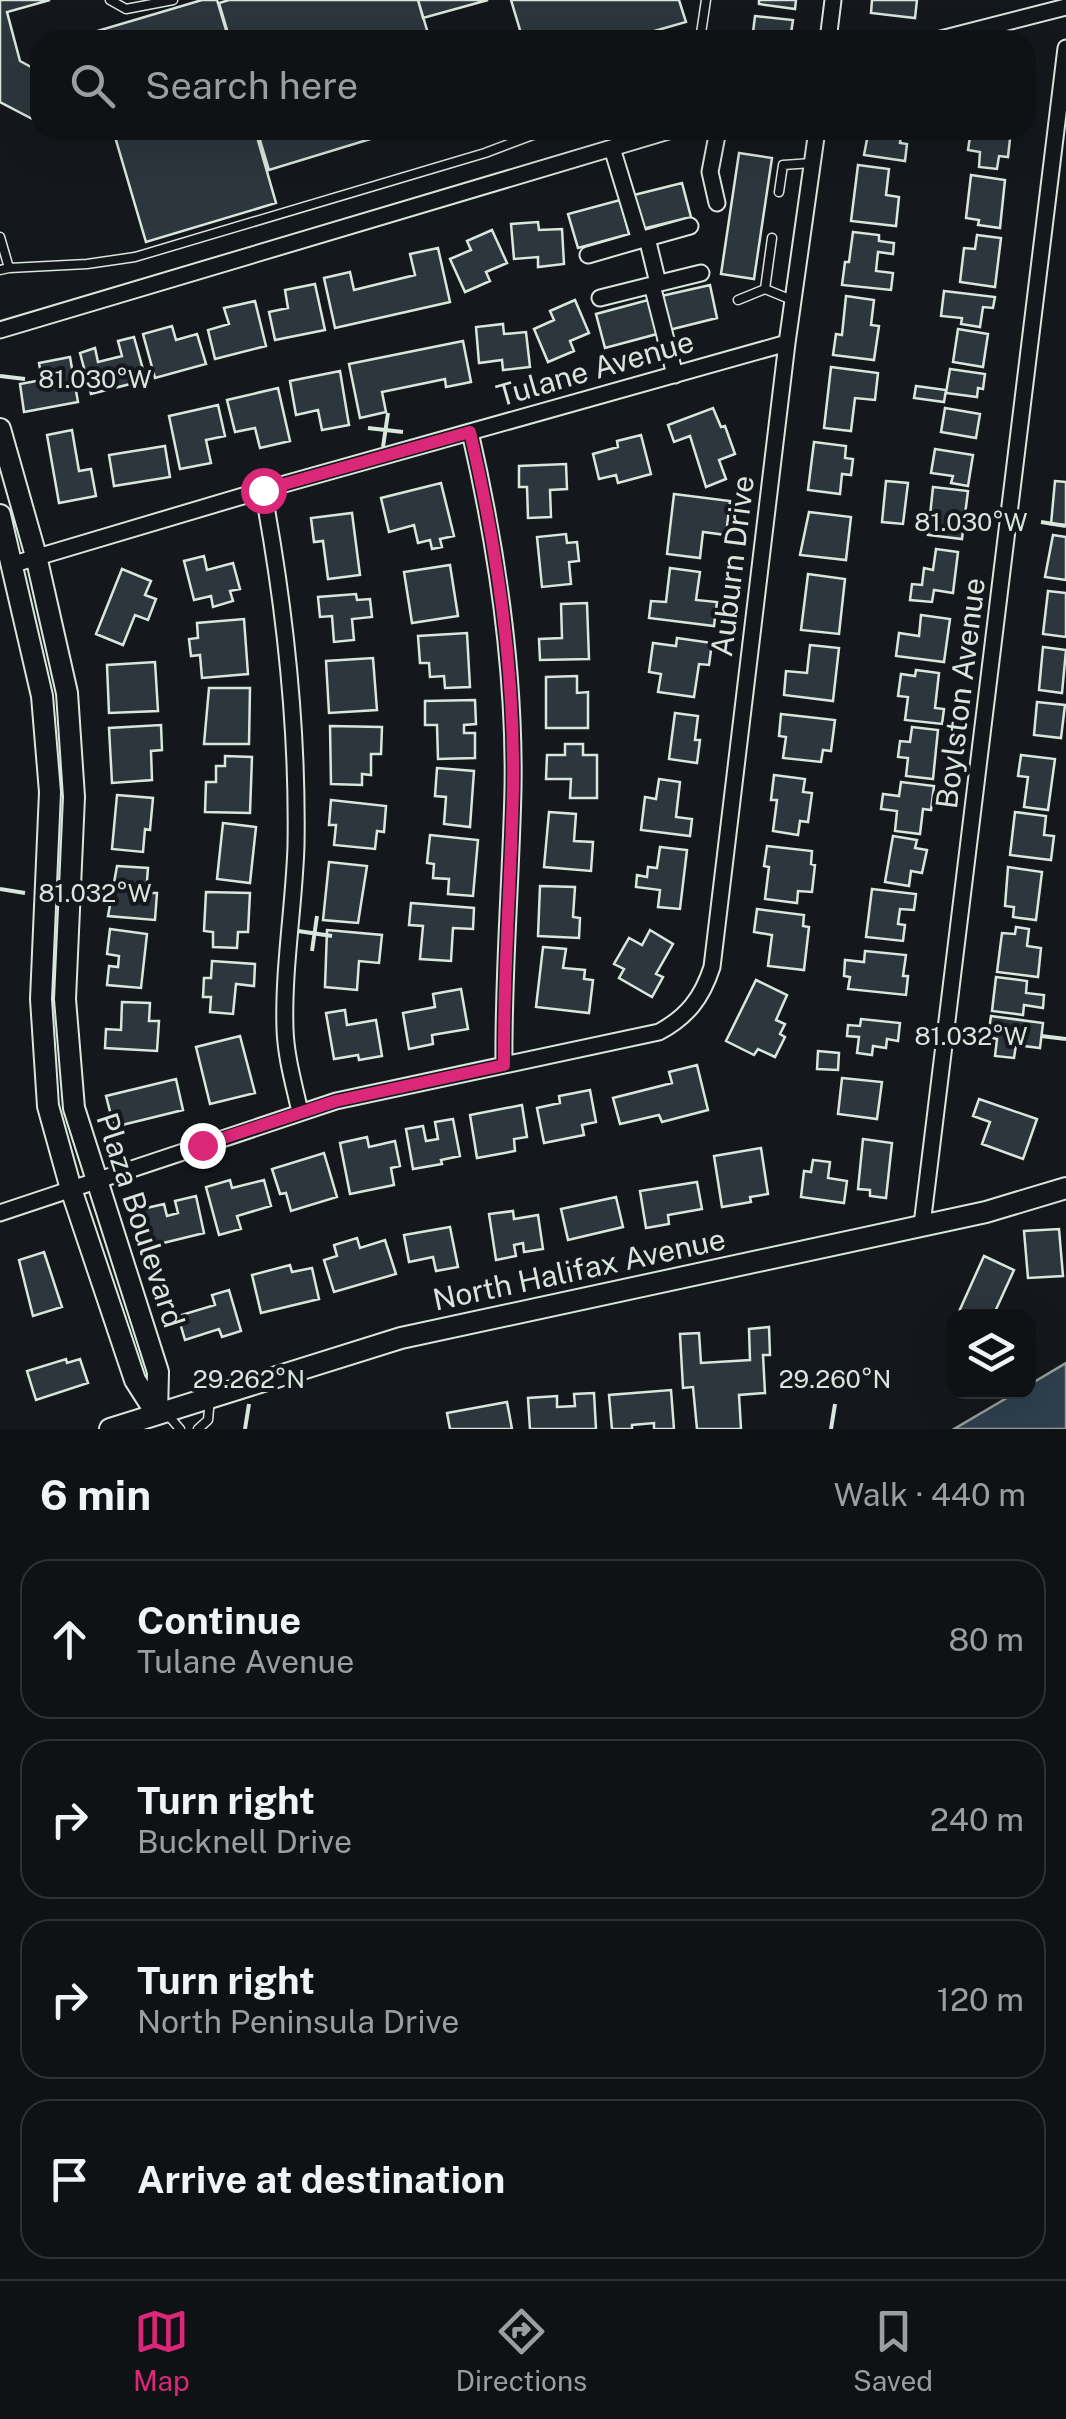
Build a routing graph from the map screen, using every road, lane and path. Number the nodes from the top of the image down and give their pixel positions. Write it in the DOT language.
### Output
graph roads {
  1 [pos="110,0"];
  2 [pos="173,0"];
  3 [pos="706,0"];
  4 [pos="833,0"];
  5 [pos="1066,7"];
  6 [pos="702,30"];
  7 [pos="829,30"];
  8 [pos="975,30"];
  9 [pos="1066,48"];
  10 [pos="519,140"];
  11 [pos="639,140"];
  12 [pos="716,140"];
  13 [pos="815,140"];
  14 [pos="612,148"];
  15 [pos="812,163"];
  16 [pos="779,192"];
  17 [pos="717,203"];
  18 [pos="690,226"];
  19 [pos="0,237"];
  20 [pos="772,238"];
  21 [pos="643,239"];
  22 [pos="588,256"];
  23 [pos="4,269"];
  24 [pos="701,273"];
  25 [pos="655,284"];
  26 [pos="765,289"];
  27 [pos="600,298"];
  28 [pos="738,300"];
  29 [pos="793,300"];
  30 [pos="0,330"];
  31 [pos="787,343"];
  32 [pos="675,374"];
  33 [pos="0,429"];
  34 [pos="470,432"];
  35 [pos="263,490"];
  36 [pos="0,515"];
  37 [pos="36,556"];
  38 [pos="14,564"];
  39 [pos="504,1065"];
  40 [pos="300,1112"];
  41 [pos="97,1179"];
  42 [pos="1066,1188"];
  43 [pos="71,1189"];
  44 [pos="0,1213"];
  45 [pos="922,1225"];
  46 [pos="210,1397"];
  47 [pos="161,1412"];
  48 [pos="110,1429"];
  49 [pos="180,1429"];
  50 [pos="198,1429"];
  1 -- 2 [label="lane"];
  3 -- 6 [label="lane"];
  4 -- 7 [label="street"];
  5 -- 8 [label="street"];
  9 -- 45 [label="street, Boylston Avenue"];
  10 -- 23 [label="lane"];
  11 -- 14 [label="street"];
  12 -- 17 [label="street"];
  13 -- 15 [label="street, Auburn Drive"];
  14 -- 21 [label="street"];
  14 -- 30 [label="street"];
  15 -- 16 [label="lane"];
  15 -- 29 [label="street, Auburn Drive"];
  18 -- 21 [label="street"];
  19 -- 23 [label="lane"];
  20 -- 26 [label="lane"];
  21 -- 22 [label="street"];
  21 -- 25 [label="street"];
  24 -- 25 [label="street"];
  25 -- 27 [label="street"];
  25 -- 32 [label="street"];
  26 -- 28 [label="lane"];
  26 -- 29 [label="lane"];
  29 -- 31 [label="street, Auburn Drive"];
  31 -- 32 [label="street, Tulane Avenue"];
  31 -- 39 [label="street, Auburn Drive"];
  32 -- 34 [label="street, Tulane Avenue"];
  33 -- 37 [label="street, Plaza Boulevard"];
  34 -- 35 [label="street, Tulane Avenue"];
  34 -- 39 [label="street"];
  35 -- 37 [label="street, Tulane Avenue"];
  35 -- 40 [label="street"];
  36 -- 38 [label="street, Plaza Boulevard"];
  37 -- 38 [label="street, Tulane Avenue"];
  37 -- 41 [label="street, Plaza Boulevard"];
  38 -- 43 [label="street, Plaza Boulevard"];
  39 -- 40 [label="street"];
  40 -- 41 [label="street"];
  41 -- 43 [label="street"];
  41 -- 47 [label="street, Plaza Boulevard"];
  42 -- 45 [label="street, North Halifax Avenue"];
  43 -- 44 [label="street"];
  43 -- 47 [label="street, Plaza Boulevard"];
  45 -- 46 [label="street, North Halifax Avenue"];
  46 -- 47 [label="street, North Halifax Avenue"];
  46 -- 50 [label="lane"];
  47 -- 48 [label="street, North Halifax Avenue"];
  47 -- 49 [label="lane"];
}
